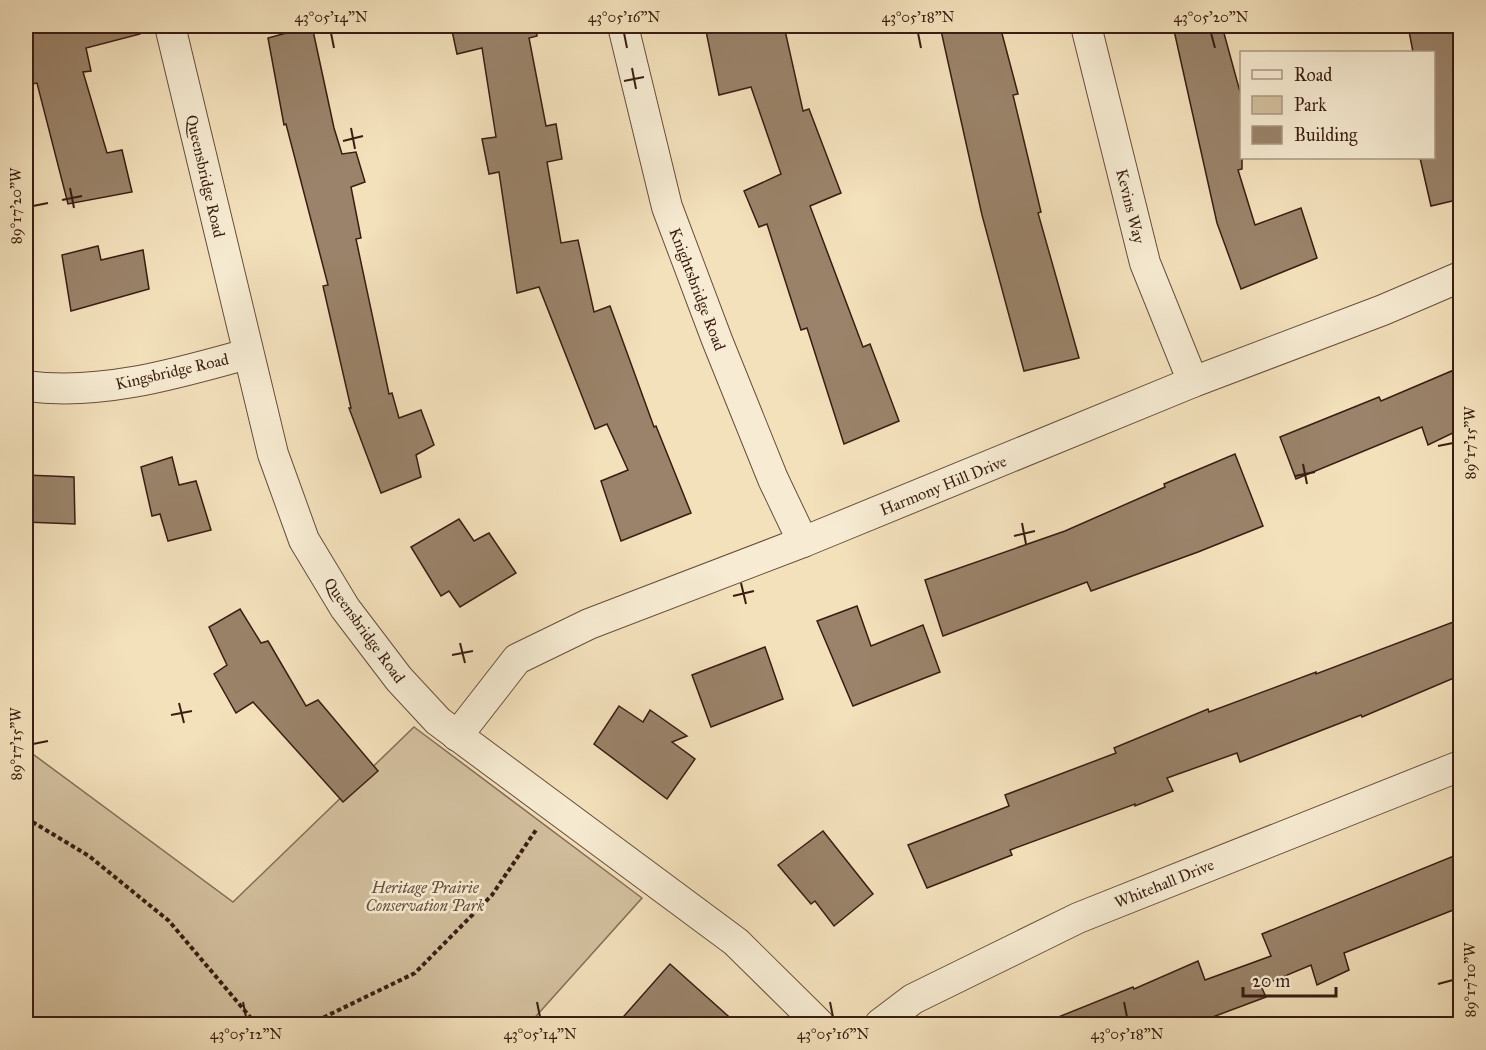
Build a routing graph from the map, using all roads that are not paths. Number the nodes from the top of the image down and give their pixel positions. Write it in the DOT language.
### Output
graph roads {
  1 [pos="170,26"];
  2 [pos="623,26"];
  3 [pos="1086,26"];
  4 [pos="1461,276"];
  5 [pos="247,354"];
  6 [pos="1193,382"];
  7 [pos="26,386"];
  8 [pos="803,542"];
  9 [pos="457,736"];
  10 [pos="1461,766"];
  11 [pos="819,1024"];
  12 [pos="880,1024"];
  1 -- 5 [label="street, Queensbridge Road"];
  2 -- 8 [label="street, Knightsbridge Road"];
  3 -- 6 [label="street, Kevins Way"];
  4 -- 6 [label="street, Harmony Hill Drive"];
  5 -- 7 [label="street, Kingsbridge Road"];
  5 -- 9 [label="street, Queensbridge Road"];
  6 -- 8 [label="street, Harmony Hill Drive"];
  8 -- 9 [label="street, Harmony Hill Drive"];
  9 -- 11 [label="street, Queensbridge Road"];
  10 -- 12 [label="street, Whitehall Drive"];
}
